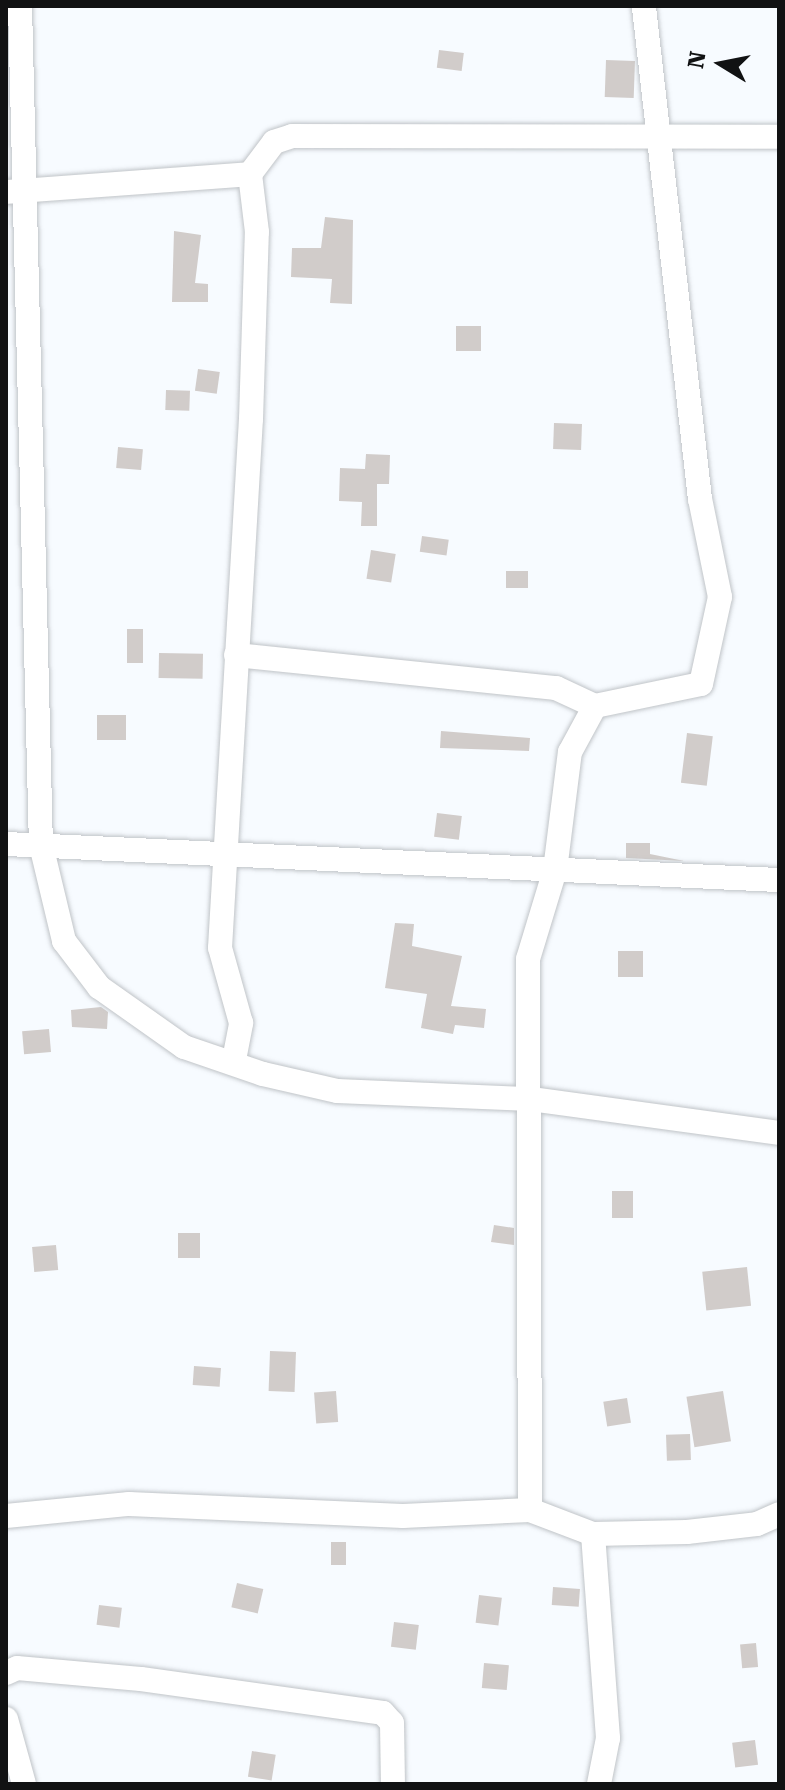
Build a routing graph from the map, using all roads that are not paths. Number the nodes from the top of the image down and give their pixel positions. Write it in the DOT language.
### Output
graph roads {
  1 [pos="20,6"];
  2 [pos="644,6"];
  3 [pos="664,137"];
  4 [pos="779,137"];
  5 [pos="250,174"];
  6 [pos="15,192"];
  7 [pos="236,655"];
  8 [pos="595,706"];
  9 [pos="6,844"];
  10 [pos="41,845"];
  11 [pos="223,852"];
  12 [pos="555,870"];
  13 [pos="779,880"];
  14 [pos="234,1060"];
  15 [pos="531,1099"];
  16 [pos="779,1133"];
  17 [pos="530,1510"];
  18 [pos="779,1514"];
  19 [pos="6,1516"];
  20 [pos="593,1534"];
  21 [pos="6,1673"];
  22 [pos="6,1719"];
  23 [pos="24,1784"];
  24 [pos="393,1784"];
  25 [pos="599,1784"];
  1 -- 6 [label="street"];
  2 -- 3 [label="street"];
  3 -- 4 [label="street"];
  3 -- 5 [label="street"];
  3 -- 8 [label="street"];
  5 -- 6 [label="street"];
  5 -- 7 [label="street"];
  6 -- 10 [label="street"];
  7 -- 8 [label="street"];
  7 -- 11 [label="street"];
  8 -- 12 [label="street"];
  9 -- 10 [label="street"];
  10 -- 11 [label="street"];
  10 -- 14 [label="street"];
  11 -- 12 [label="street"];
  11 -- 14 [label="street"];
  12 -- 13 [label="street"];
  12 -- 15 [label="street"];
  14 -- 15 [label="street"];
  15 -- 16 [label="street"];
  15 -- 17 [label="street"];
  17 -- 19 [label="street"];
  17 -- 20 [label="street"];
  18 -- 20 [label="street"];
  20 -- 25 [label="street"];
  21 -- 24 [label="street"];
  22 -- 23 [label="street"];
}
